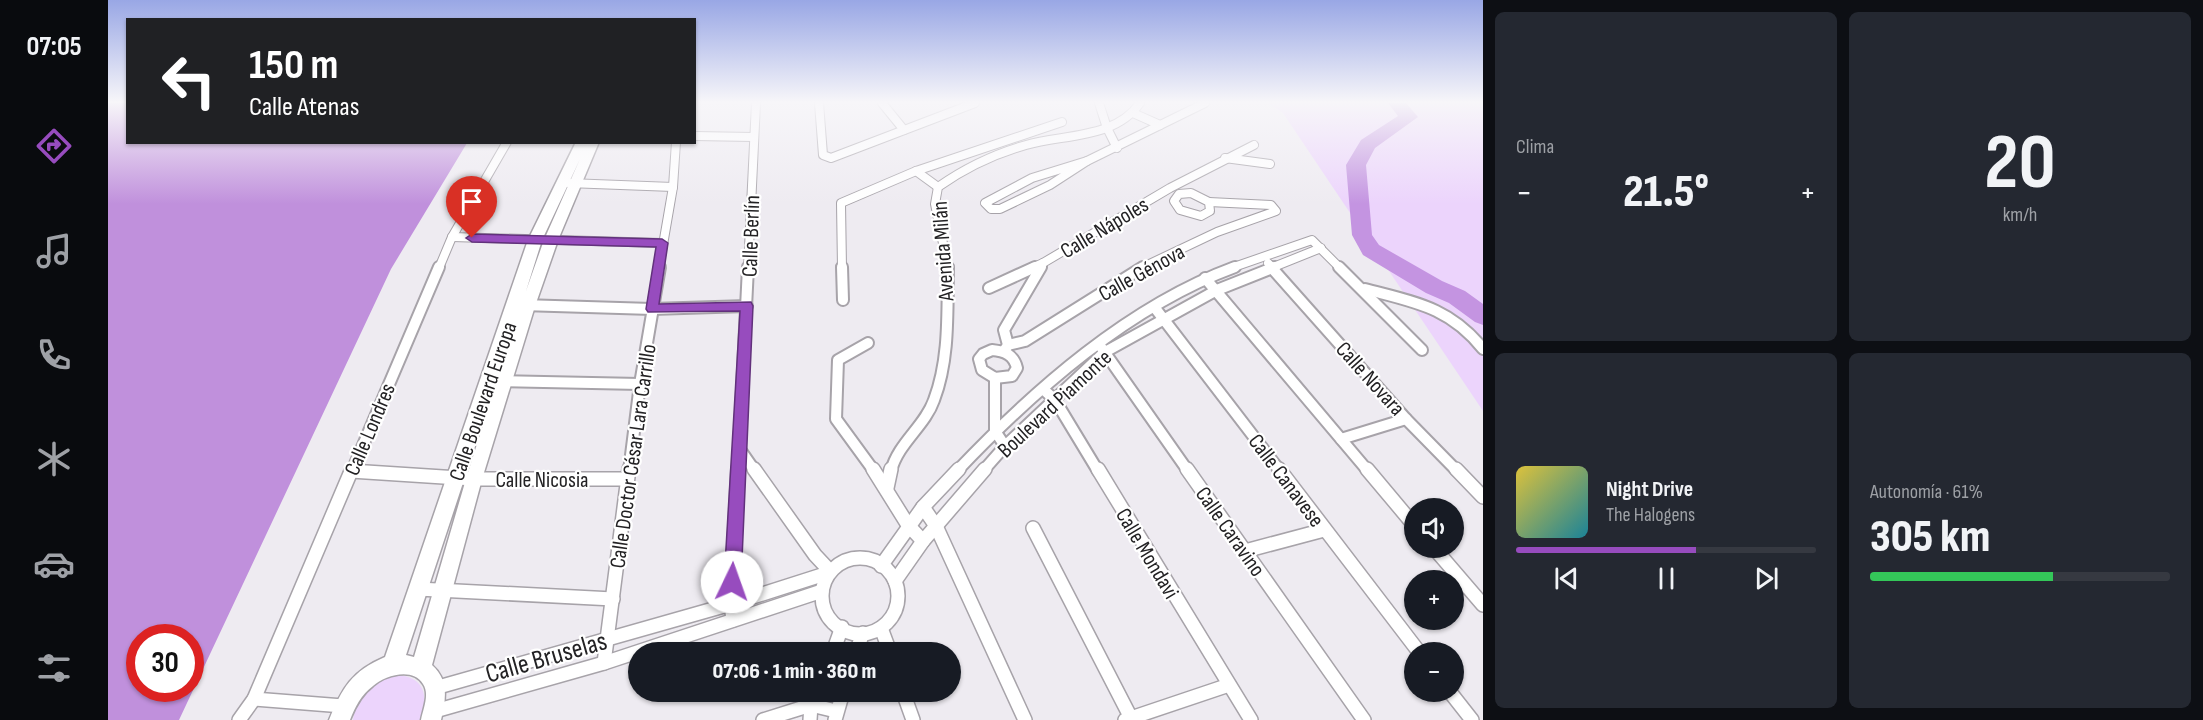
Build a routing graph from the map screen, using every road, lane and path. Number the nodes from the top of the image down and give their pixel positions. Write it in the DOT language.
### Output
graph roads {
  1 [pos="730,137"];
  2 [pos="754,137"];
  3 [pos="822,137"];
  4 [pos="887,137"];
  5 [pos="1029,137"];
  6 [pos="1062,137"];
  7 [pos="1111,137"];
  8 [pos="1138,137"];
  9 [pos="506,144"];
  10 [pos="581,144"];
  11 [pos="592,144"];
  12 [pos="676,144"];
  13 [pos="1254,145"];
  14 [pos="1003,148"];
  15 [pos="1117,148"];
  16 [pos="1225,158"];
  17 [pos="1087,161"];
  18 [pos="1270,164"];
  19 [pos="916,171"];
  20 [pos="569,184"];
  21 [pos="673,187"];
  22 [pos="938,188"];
  23 [pos="1174,191"];
  24 [pos="1209,202"];
  25 [pos="452,237"];
  26 [pos="543,240"];
  27 [pos="662,243"];
  28 [pos="1321,248"];
  29 [pos="1261,257"];
  30 [pos="1043,263"];
  31 [pos="1272,267"];
  32 [pos="1205,279"];
  33 [pos="989,288"];
  34 [pos="1363,289"];
  35 [pos="1217,290"];
  36 [pos="843,300"];
  37 [pos="522,305"];
  38 [pos="747,306"];
  39 [pos="1155,308"];
  40 [pos="652,309"];
  41 [pos="1165,320"];
  42 [pos="868,343"];
  43 [pos="1101,347"];
  44 [pos="1006,348"];
  45 [pos="1422,350"];
  46 [pos="1483,350"];
  47 [pos="995,378"];
  48 [pos="498,381"];
  49 [pos="640,384"];
  50 [pos="1042,389"];
  51 [pos="1055,400"];
  52 [pos="1406,418"];
  53 [pos="995,430"];
  54 [pos="1341,439"];
  55 [pos="1005,446"];
  56 [pos="739,448"];
  57 [pos="351,471"];
  58 [pos="455,478"];
  59 [pos="474,479"];
  60 [pos="626,479"];
  61 [pos="887,488"];
  62 [pos="1483,497"];
  63 [pos="923,507"];
  64 [pos="1404,513"];
  65 [pos="908,525"];
  66 [pos="936,526"];
  67 [pos="1033,528"];
  68 [pos="1324,530"];
  69 [pos="923,541"];
  70 [pos="1245,551"];
  71 [pos="1443,558"];
  72 [pos="882,566"];
  73 [pos="829,572"];
  74 [pos="895,581"];
  75 [pos="418,589"];
  76 [pos="442,590"];
  77 [pos="822,591"];
  78 [pos="613,599"];
  79 [pos="731,604"];
  80 [pos="1483,605"];
  81 [pos="733,620"];
  82 [pos="656,626"];
  83 [pos="842,627"];
  84 [pos="881,628"];
  85 [pos="863,633"];
  86 [pos="608,640"];
  87 [pos="659,642"];
  88 [pos="668,642"];
  89 [pos="837,642"];
  90 [pos="860,642"];
  91 [pos="886,642"];
  92 [pos="1411,642"];
  93 [pos="628,655"];
  94 [pos="604,663"];
  95 [pos="393,664"];
  96 [pos="422,668"];
  97 [pos="1229,685"];
  98 [pos="435,688"];
  99 [pos="254,699"];
  100 [pos="805,702"];
  101 [pos="813,702"];
  102 [pos="819,702"];
  103 [pos="907,702"];
  104 [pos="1458,702"];
  105 [pos="341,713"];
  106 [pos="433,715"];
  107 [pos="836,716"];
  108 [pos="1129,719"];
  109 [pos="239,720"];
  110 [pos="763,720"];
  111 [pos="810,720"];
  112 [pos="913,720"];
  113 [pos="1025,720"];
  114 [pos="1251,720"];
  115 [pos="1364,720"];
  116 [pos="1472,720"];
  1 -- 2 [label="street"];
  2 -- 38 [label="street, Calle Berlín"];
  3 -- 4 [label="street"];
  5 -- 14 [label="street"];
  6 -- 14 [label="street, Avenida Milán"];
  7 -- 15 [label="street"];
  8 -- 15 [label="street"];
  9 -- 25 [label="street, Calle Londres"];
  10 -- 20 [label="main road, Calle Boulevard Europa"];
  11 -- 20 [label="main road, Calle Boulevard Europa"];
  12 -- 21 [label="street, Calle Doctor César Lara Carrillo"];
  13 -- 16 [label="street, Calle Nápoles"];
  14 -- 19 [label="street"];
  14 -- 22 [label="street, Avenida Milán"];
  15 -- 17 [label="street"];
  16 -- 18 [label="street"];
  16 -- 23 [label="street, Calle Nápoles"];
  17 -- 17 [label="street"];
  19 -- 22 [label="street"];
  19 -- 36 [label="street"];
  20 -- 21 [label="street"];
  20 -- 26 [label="main road, Calle Boulevard Europa"];
  21 -- 27 [label="street, Calle Doctor César Lara Carrillo"];
  22 -- 61 [label="street, Avenida Milán"];
  23 -- 24 [label="street"];
  23 -- 24 [label="street"];
  23 -- 30 [label="street, Calle Nápoles"];
  24 -- 44 [label="street, Calle Génova"];
  25 -- 26 [label="street"];
  25 -- 57 [label="street, Calle Londres"];
  26 -- 27 [label="street"];
  26 -- 37 [label="main road, Calle Boulevard Europa"];
  27 -- 40 [label="street, Calle Doctor César Lara Carrillo"];
  28 -- 29 [label="street, Boulevard Piamonte"];
  28 -- 31 [label="street, Boulevard Piamonte"];
  28 -- 34 [label="street"];
  29 -- 31 [label="street, Calle Novara"];
  29 -- 32 [label="street, Boulevard Piamonte"];
  30 -- 33 [label="street"];
  30 -- 44 [label="street, Calle Nápoles"];
  31 -- 35 [label="street, Boulevard Piamonte"];
  31 -- 52 [label="street, Calle Novara"];
  32 -- 35 [label="street"];
  32 -- 39 [label="street, Boulevard Piamonte"];
  34 -- 45 [label="street"];
  34 -- 46 [label="street"];
  35 -- 41 [label="street, Boulevard Piamonte"];
  35 -- 54 [label="street"];
  37 -- 40 [label="street"];
  37 -- 48 [label="main road, Calle Boulevard Europa"];
  38 -- 40 [label="street"];
  38 -- 56 [label="street, Calle Berlín"];
  39 -- 41 [label="street, Calle Canavese"];
  39 -- 43 [label="street, Boulevard Piamonte"];
  40 -- 49 [label="street, Calle Doctor César Lara Carrillo"];
  41 -- 43 [label="street, Boulevard Piamonte"];
  41 -- 68 [label="street, Calle Canavese"];
  42 -- 61 [label="street"];
  43 -- 50 [label="street, Boulevard Piamonte"];
  43 -- 51 [label="street, Boulevard Piamonte"];
  43 -- 70 [label="street, Calle Caravino"];
  44 -- 47 [label="street, Calle Nápoles"];
  44 -- 47 [label="street"];
  47 -- 53 [label="street"];
  48 -- 49 [label="street"];
  48 -- 58 [label="main road, Calle Boulevard Europa"];
  48 -- 59 [label="main road, Calle Boulevard Europa"];
  49 -- 60 [label="street, Calle Doctor César Lara Carrillo"];
  50 -- 51 [label="street, Calle Mondavi"];
  50 -- 53 [label="street, Boulevard Piamonte"];
  51 -- 55 [label="street, Boulevard Piamonte"];
  51 -- 97 [label="street, Calle Mondavi"];
  52 -- 54 [label="street"];
  52 -- 62 [label="street, Calle Novara"];
  53 -- 55 [label="street"];
  53 -- 63 [label="street, Boulevard Piamonte"];
  54 -- 64 [label="street"];
  55 -- 66 [label="street, Boulevard Piamonte"];
  56 -- 73 [label="street"];
  56 -- 79 [label="street, Calle Berlín"];
  57 -- 58 [label="street, Calle Nicosia"];
  57 -- 99 [label="street, Calle Londres"];
  58 -- 59 [label="street, Calle Nicosia"];
  58 -- 75 [label="main road, Calle Boulevard Europa"];
  59 -- 60 [label="street, Calle Nicosia"];
  59 -- 76 [label="main road, Calle Boulevard Europa"];
  60 -- 78 [label="street, Calle Doctor César Lara Carrillo"];
  61 -- 65 [label="street"];
  63 -- 65 [label="street, Boulevard Piamonte"];
  63 -- 66 [label="street"];
  65 -- 69 [label="street"];
  65 -- 72 [label="street, Boulevard Piamonte"];
  66 -- 69 [label="street, Boulevard Piamonte"];
  66 -- 113 [label="street"];
  67 -- 108 [label="street"];
  68 -- 70 [label="street"];
  68 -- 92 [label="street, Calle Canavese"];
  69 -- 74 [label="street, Boulevard Piamonte"];
  70 -- 115 [label="street, Calle Caravino"];
  71 -- 80 [label="street"];
  72 -- 73 [label="street"];
  72 -- 74 [label="street"];
  73 -- 77 [label="street"];
  73 -- 79 [label="street, Calle Bruselas"];
  74 -- 84 [label="street"];
  75 -- 76 [label="street"];
  75 -- 95 [label="main road, Calle Boulevard Europa"];
  76 -- 78 [label="street"];
  76 -- 96 [label="main road, Calle Boulevard Europa"];
  77 -- 81 [label="street, Calle Bruselas"];
  77 -- 83 [label="street"];
  78 -- 86 [label="street, Calle Doctor César Lara Carrillo"];
  79 -- 81 [label="street, Calle Berlín"];
  79 -- 82 [label="street, Calle Bruselas"];
  81 -- 88 [label="street, Calle Bruselas"];
  82 -- 86 [label="street, Calle Bruselas"];
  82 -- 87 [label="street"];
  83 -- 85 [label="street"];
  83 -- 89 [label="street"];
  84 -- 85 [label="street"];
  84 -- 91 [label="street"];
  85 -- 90 [label="street"];
  86 -- 94 [label="street, Calle Doctor César Lara Carrillo"];
  86 -- 98 [label="street, Calle Bruselas"];
  93 -- 94 [label="street, Calle Bruselas"];
  94 -- 106 [label="street, Calle Bruselas"];
  95 -- 96 [label="main road"];
  95 -- 105 [label="main road"];
  96 -- 98 [label="main road"];
  97 -- 108 [label="street"];
  97 -- 114 [label="street, Calle Mondavi"];
  98 -- 106 [label="main road"];
  99 -- 105 [label="street"];
  99 -- 109 [label="street, Calle Londres"];
  100 -- 110 [label="street"];
  101 -- 111 [label="street"];
  102 -- 107 [label="street"];
  103 -- 112 [label="street"];
  104 -- 116 [label="street"];
}
